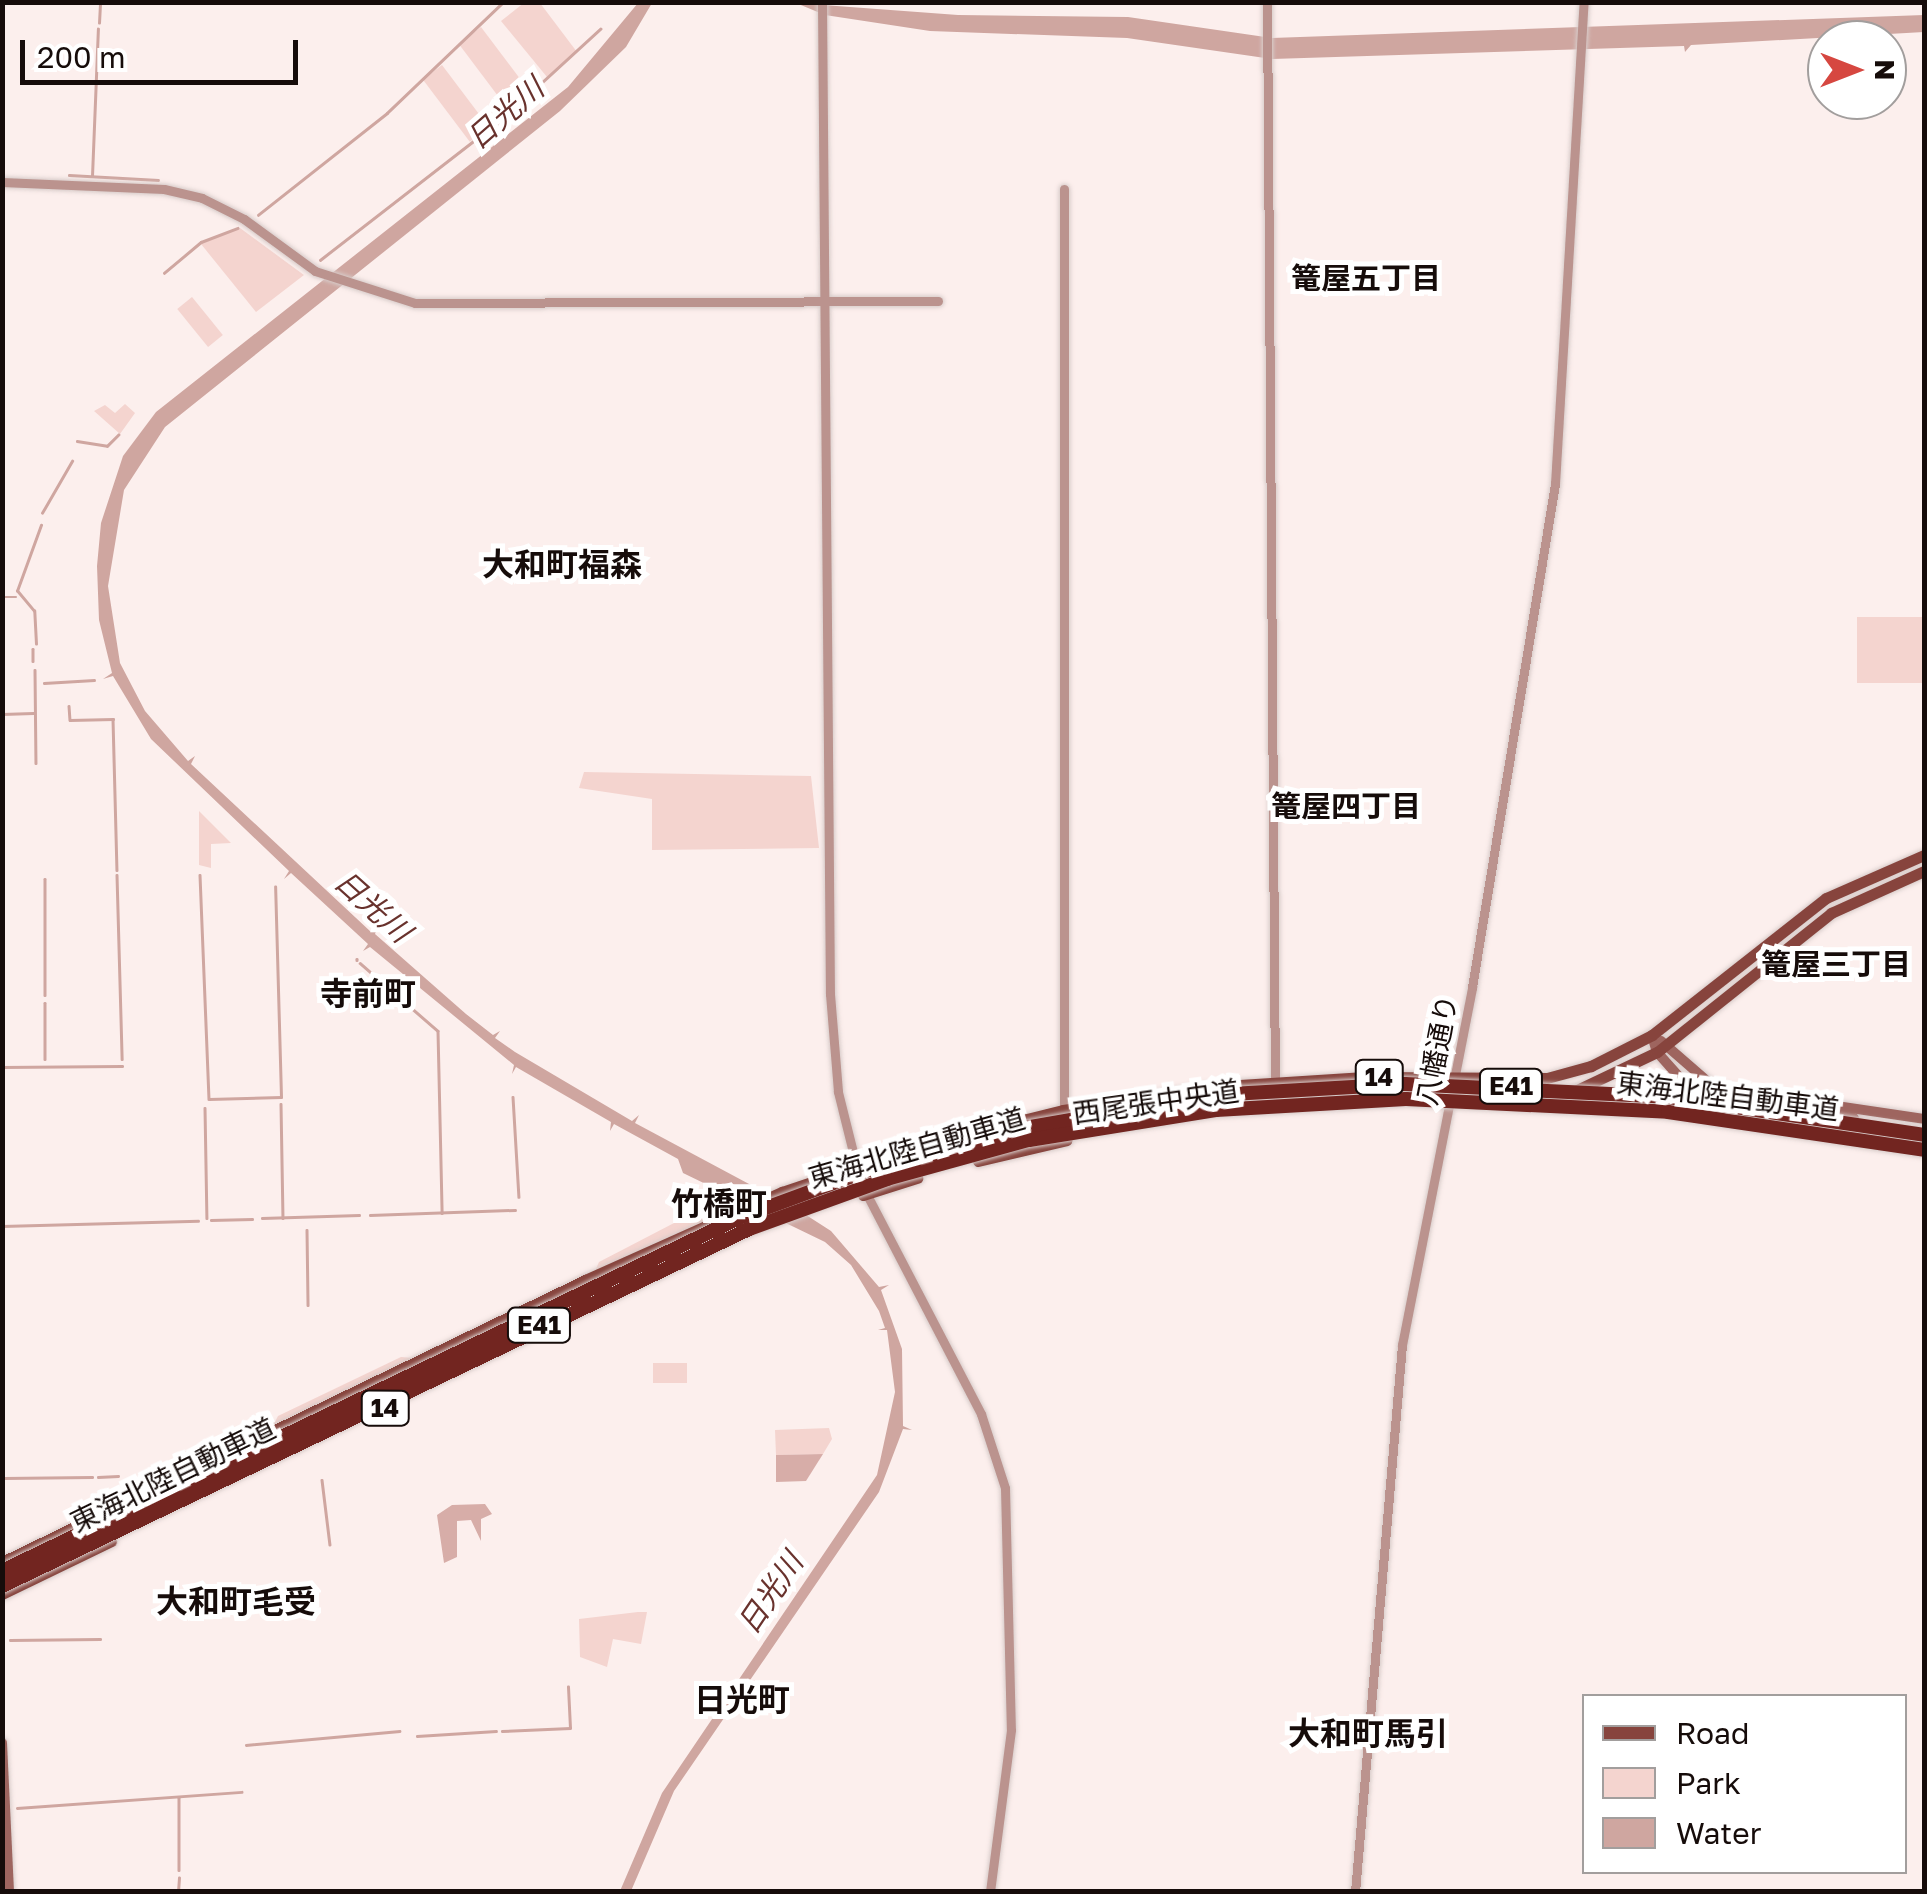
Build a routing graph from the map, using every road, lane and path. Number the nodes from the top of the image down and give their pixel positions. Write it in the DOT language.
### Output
graph roads {
  1 [pos="822,2"];
  2 [pos="1267,2"];
  3 [pos="1584,2"];
  4 [pos="2,182"];
  5 [pos="1064,189"];
  6 [pos="824,300"];
  7 [pos="938,301"];
  8 [pos="1924,855"];
  9 [pos="1924,872"];
  10 [pos="1652,1035"];
  11 [pos="1662,1049"];
  12 [pos="1454,1077"];
  13 [pos="1275,1081"];
  14 [pos="1449,1106"];
  15 [pos="1064,1110"];
  16 [pos="1277,1111"];
  17 [pos="1924,1120"];
  18 [pos="1924,1132"];
  19 [pos="1065,1140"];
  20 [pos="1924,1150"];
  21 [pos="856,1166"];
  22 [pos="866,1194"];
  23 [pos="2,1562"];
  24 [pos="2,1571"];
  25 [pos="2,1586"];
  26 [pos="2,1594"];
  27 [pos="2,1743"];
  28 [pos="8,1892"];
  29 [pos="990,1892"];
  30 [pos="1355,1892"];
  1 -- 6 [label="street"];
  2 -- 13 [label="street"];
  3 -- 12 [label="street, 八幡通り"];
  4 -- 6 [label="street"];
  5 -- 15 [label="street"];
  6 -- 7 [label="street"];
  6 -- 21 [label="street"];
  8 -- 10 [label="main road, 西尾張中央道 / 14"];
  9 -- 11 [label="main road, 西尾張中央道 / 14"];
  10 -- 11 [label="main road"];
  10 -- 12 [label="main road, 西尾張中央道 / 14"];
  11 -- 14 [label="main road, 西尾張中央道 / 14"];
  11 -- 17 [label="main road"];
  11 -- 18 [label="main road"];
  12 -- 13 [label="main road, 西尾張中央道 / 14"];
  12 -- 14 [label="street, 八幡通り"];
  13 -- 15 [label="main road, 西尾張中央道 / 14"];
  13 -- 16 [label="street"];
  14 -- 16 [label="main road, 西尾張中央道 / 14"];
  14 -- 30 [label="street, 八幡通り"];
  15 -- 19 [label="street"];
  15 -- 21 [label="main road, 西尾張中央道 / 14"];
  16 -- 19 [label="main road, 西尾張中央道 / 14"];
  18 -- 24 [label="highway, 東海北陸自動車道 / E41, bridge"];
  19 -- 22 [label="main road, 西尾張中央道 / 14"];
  20 -- 25 [label="highway, 東海北陸自動車道 / E41, bridge"];
  21 -- 22 [label="street"];
  21 -- 23 [label="main road, 西尾張中央道 / 14"];
  22 -- 26 [label="main road, 西尾張中央道 / 14, bridge"];
  22 -- 29 [label="street"];
  27 -- 28 [label="main road"];
}
